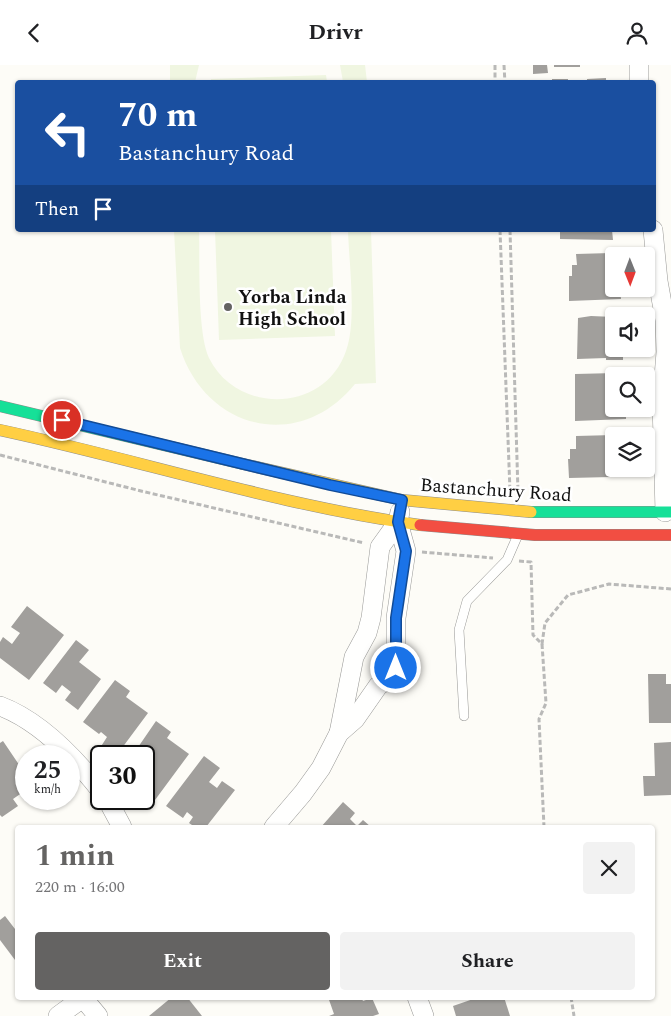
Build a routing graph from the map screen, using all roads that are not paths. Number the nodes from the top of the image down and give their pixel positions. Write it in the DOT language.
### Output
graph roads {
  1 [pos="639,65"];
  2 [pos="639,80"];
  3 [pos="653,232"];
  4 [pos="0,406"];
  5 [pos="45,416"];
  6 [pos="0,418"];
  7 [pos="0,430"];
  8 [pos="402,500"];
  9 [pos="668,512"];
  10 [pos="398,522"];
  11 [pos="518,535"];
  12 [pos="671,535"];
  13 [pos="352,675"];
  14 [pos="378,686"];
  15 [pos="0,706"];
  16 [pos="464,716"];
  17 [pos="339,733"];
  18 [pos="90,777"];
  19 [pos="113,810"];
  20 [pos="121,825"];
  21 [pos="276,825"];
  22 [pos="81,1000"];
  23 [pos="86,1000"];
  24 [pos="418,1000"];
  25 [pos="58,1016"];
  26 [pos="98,1016"];
  27 [pos="424,1016"];
  1 -- 2 [label="street"];
  3 -- 9 [label="street"];
  4 -- 5 [label="main road, Bastanchury Road"];
  5 -- 6 [label="main road"];
  5 -- 8 [label="main road, Bastanchury Road"];
  7 -- 10 [label="main road"];
  8 -- 9 [label="main road, Bastanchury Road"];
  8 -- 10 [label="street"];
  10 -- 11 [label="main road"];
  10 -- 13 [label="street"];
  10 -- 14 [label="street"];
  11 -- 12 [label="main road"];
  11 -- 16 [label="lane"];
  13 -- 14 [label="street"];
  13 -- 17 [label="street"];
  14 -- 17 [label="street"];
  15 -- 18 [label="street"];
  17 -- 21 [label="street"];
  19 -- 20 [label="street"];
  22 -- 25 [label="street"];
  23 -- 26 [label="street"];
  24 -- 27 [label="street"];
}
